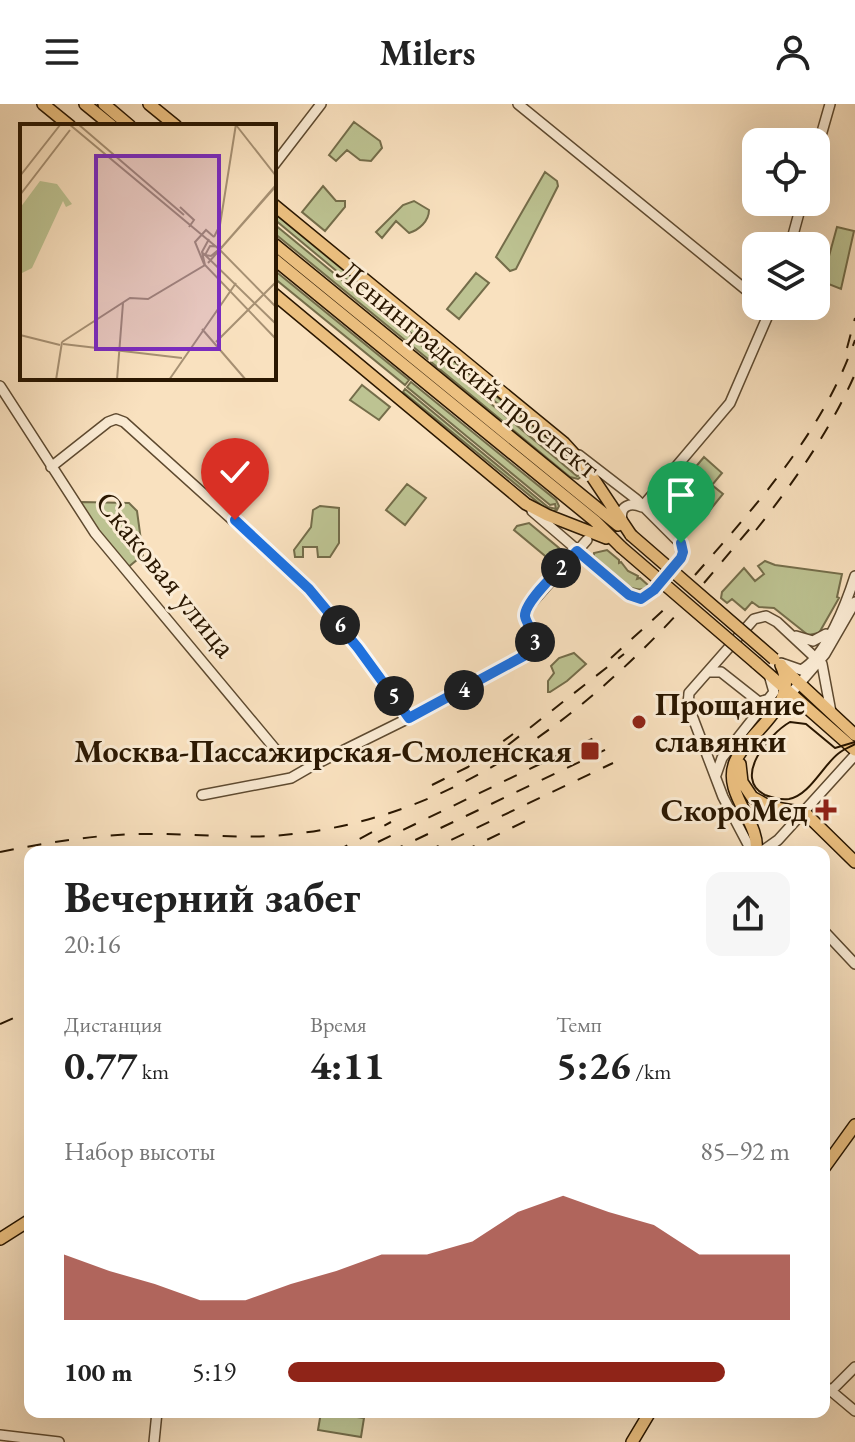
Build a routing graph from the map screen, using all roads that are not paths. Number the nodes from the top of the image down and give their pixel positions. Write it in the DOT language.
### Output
graph roads {
  1 [pos="43,104"];
  2 [pos="85,104"];
  3 [pos="104,104"];
  4 [pos="149,104"];
  5 [pos="321,104"];
  6 [pos="518,104"];
  7 [pos="830,104"];
  8 [pos="68,124"];
  9 [pos="110,124"];
  10 [pos="128,124"];
  11 [pos="174,124"];
  12 [pos="823,128"];
  13 [pos="276,162"];
  14 [pos="276,207"];
  15 [pos="276,246"];
  16 [pos="276,261"];
  17 [pos="742,287"];
  18 [pos="276,296"];
  19 [pos="764,320"];
  20 [pos="0,386"];
  21 [pos="564,443"];
  22 [pos="51,467"];
  23 [pos="526,504"];
  24 [pos="642,507"];
  25 [pos="628,532"];
  26 [pos="587,540"];
  27 [pos="609,540"];
  28 [pos="621,547"];
  29 [pos="577,551"];
  30 [pos="587,557"];
  31 [pos="855,576"];
  32 [pos="855,602"];
  33 [pos="832,628"];
  34 [pos="787,631"];
  35 [pos="818,659"];
  36 [pos="778,662"];
  37 [pos="765,671"];
  38 [pos="708,673"];
  39 [pos="801,684"];
  40 [pos="782,696"];
  41 [pos="831,712"];
  42 [pos="409,718"];
  43 [pos="852,730"];
  44 [pos="743,751"];
  45 [pos="855,753"];
  46 [pos="318,762"];
  47 [pos="718,782"];
  48 [pos="202,795"];
  49 [pos="803,812"];
  50 [pos="753,846"];
  51 [pos="757,846"];
  52 [pos="767,846"];
  53 [pos="855,862"];
  54 [pos="830,937"];
  55 [pos="855,964"];
  56 [pos="855,1125"];
  57 [pos="830,1160"];
  58 [pos="24,1224"];
  59 [pos="0,1239"];
  60 [pos="855,1367"];
  61 [pos="830,1386"];
  62 [pos="830,1392"];
  63 [pos="855,1411"];
  64 [pos="156,1418"];
  65 [pos="646,1418"];
  66 [pos="0,1435"];
  67 [pos="59,1442"];
  68 [pos="154,1442"];
  69 [pos="632,1442"];
  1 -- 8 [label="main road"];
  2 -- 9 [label="main road"];
  3 -- 10 [label="main road"];
  4 -- 11 [label="main road"];
  5 -- 13 [label="street"];
  6 -- 17 [label="street"];
  7 -- 12 [label="street"];
  14 -- 21 [label="main road"];
  15 -- 25 [label="main road, Ленинградский проспект"];
  16 -- 28 [label="main road, Ленинградский проспект"];
  18 -- 23 [label="main road"];
  19 -- 24 [label="street"];
  20 -- 22 [label="street, Скаковая улица"];
  21 -- 24 [label="street"];
  21 -- 25 [label="main road"];
  22 -- 42 [label="street"];
  22 -- 46 [label="street, Скаковая улица"];
  23 -- 27 [label="main road"];
  23 -- 29 [label="street"];
  24 -- 25 [label="street"];
  24 -- 30 [label="street"];
  25 -- 36 [label="main road, bridge"];
  26 -- 27 [label="street"];
  26 -- 29 [label="street"];
  26 -- 30 [label="street"];
  27 -- 28 [label="main road"];
  28 -- 37 [label="main road, bridge"];
  29 -- 30 [label="street"];
  29 -- 42 [label="street"];
  31 -- 33 [label="street"];
  32 -- 35 [label="street"];
  33 -- 34 [label="street"];
  33 -- 35 [label="street"];
  34 -- 35 [label="street"];
  34 -- 38 [label="street"];
  35 -- 36 [label="street"];
  35 -- 39 [label="street"];
  35 -- 41 [label="street"];
  36 -- 39 [label="main road"];
  36 -- 40 [label="main road"];
  37 -- 40 [label="main road"];
  37 -- 40 [label="street"];
  38 -- 40 [label="street"];
  38 -- 47 [label="street"];
  39 -- 40 [label="street"];
  39 -- 41 [label="main road"];
  40 -- 44 [label="main road"];
  40 -- 45 [label="main road"];
  40 -- 47 [label="street"];
  41 -- 43 [label="main road"];
  42 -- 46 [label="street"];
  44 -- 49 [label="main road"];
  44 -- 51 [label="main road"];
  45 -- 49 [label="street"];
  46 -- 48 [label="street"];
  47 -- 50 [label="street"];
  49 -- 52 [label="street"];
  49 -- 53 [label="main road"];
  54 -- 55 [label="street"];
  56 -- 57 [label="main road"];
  58 -- 59 [label="main road"];
  60 -- 61 [label="street"];
  62 -- 63 [label="street"];
  64 -- 68 [label="street"];
  65 -- 69 [label="main road"];
  66 -- 67 [label="street"];
}
